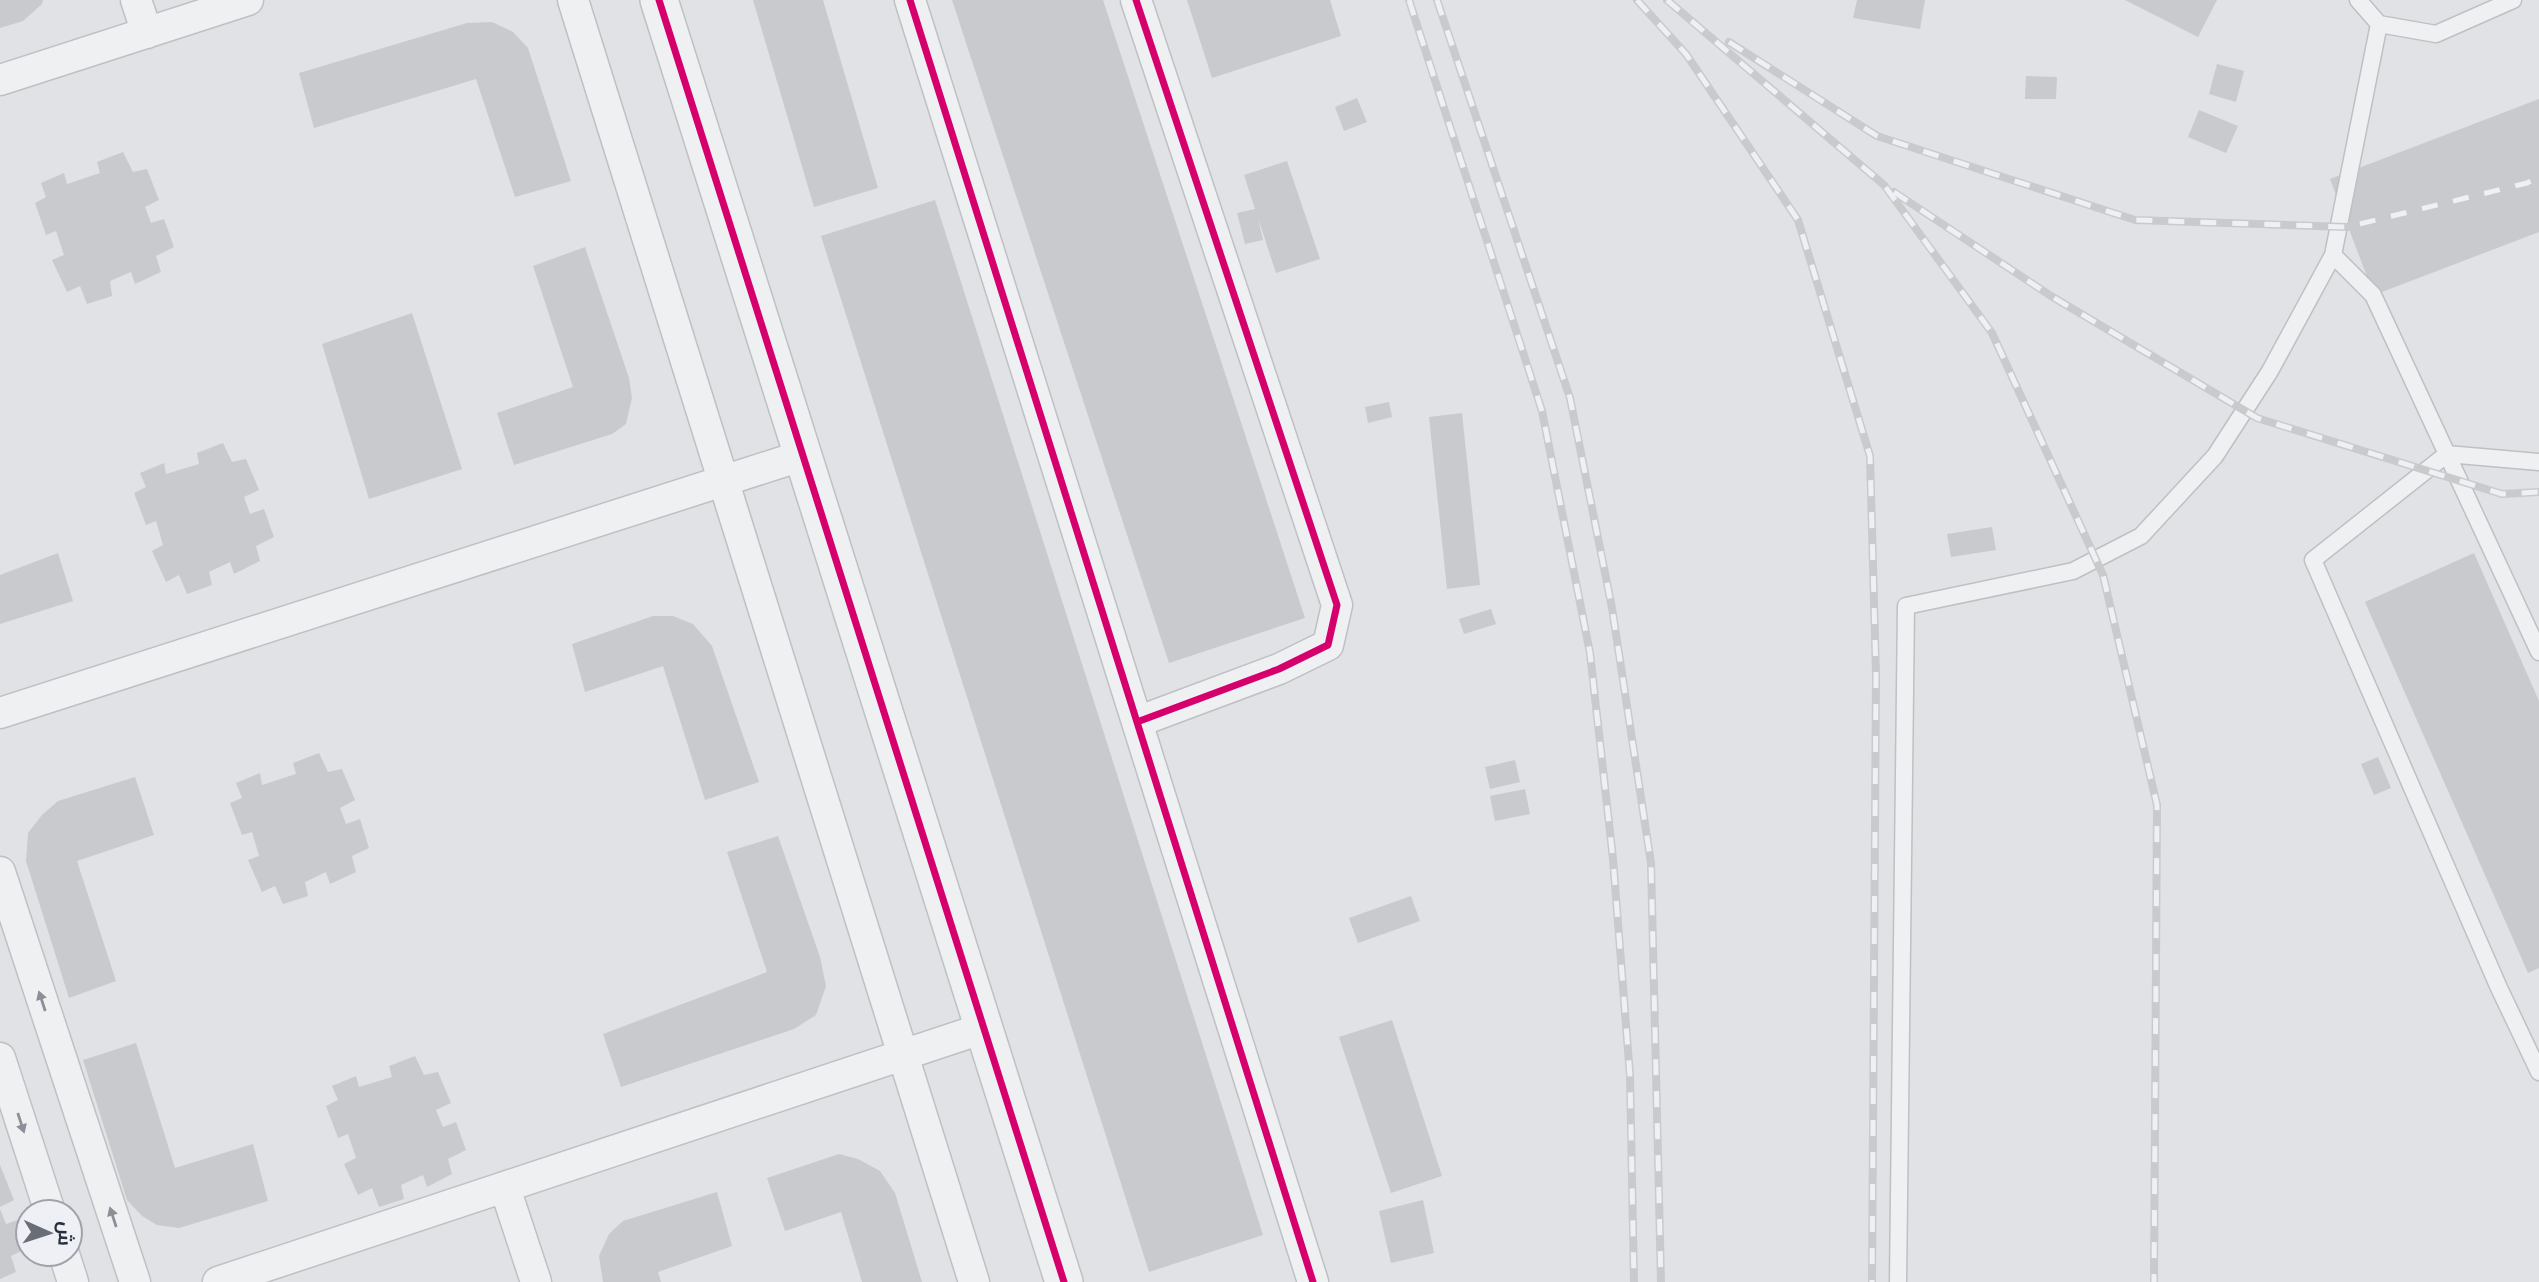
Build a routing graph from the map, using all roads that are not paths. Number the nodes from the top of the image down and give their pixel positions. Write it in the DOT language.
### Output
graph roads {
  1 [pos="136,0"];
  2 [pos="248,0"];
  3 [pos="573,0"];
  4 [pos="659,0"];
  5 [pos="910,0"];
  6 [pos="1136,0"];
  7 [pos="2358,0"];
  8 [pos="2513,0"];
  9 [pos="2379,24"];
  10 [pos="147,33"];
  11 [pos="0,80"];
  12 [pos="2333,255"];
  13 [pos="2447,454"];
  14 [pos="804,456"];
  15 [pos="2539,462"];
  16 [pos="724,481"];
  17 [pos="2539,652"];
  18 [pos="0,713"];
  19 [pos="1137,722"];
  20 [pos="0,872"];
  21 [pos="984,1028"];
  22 [pos="904,1055"];
  23 [pos="0,1058"];
  24 [pos="2539,1072"];
  25 [pos="505,1188"];
  26 [pos="45,1198"];
  27 [pos="135,1282"];
  28 [pos="218,1282"];
  29 [pos="536,1282"];
  30 [pos="974,1282"];
  31 [pos="1064,1282"];
  32 [pos="1313,1282"];
  33 [pos="1898,1282"];
  1 -- 10 [label="street"];
  2 -- 10 [label="street"];
  3 -- 16 [label="street"];
  4 -- 14 [label="street"];
  5 -- 19 [label="street"];
  6 -- 19 [label="street"];
  7 -- 9 [label="lane"];
  8 -- 9 [label="lane"];
  9 -- 12 [label="lane"];
  10 -- 11 [label="street"];
  12 -- 13 [label="lane"];
  12 -- 33 [label="lane"];
  13 -- 15 [label="lane"];
  13 -- 17 [label="lane"];
  13 -- 24 [label="lane"];
  14 -- 16 [label="street"];
  14 -- 21 [label="street"];
  16 -- 18 [label="street"];
  16 -- 22 [label="street"];
  19 -- 32 [label="street"];
  27 -- 20 [label="street, one-way"];
  21 -- 22 [label="street"];
  21 -- 31 [label="street"];
  22 -- 25 [label="street"];
  22 -- 30 [label="street"];
  23 -- 26 [label="street, one-way"];
  25 -- 28 [label="street"];
  25 -- 29 [label="street"];
}
